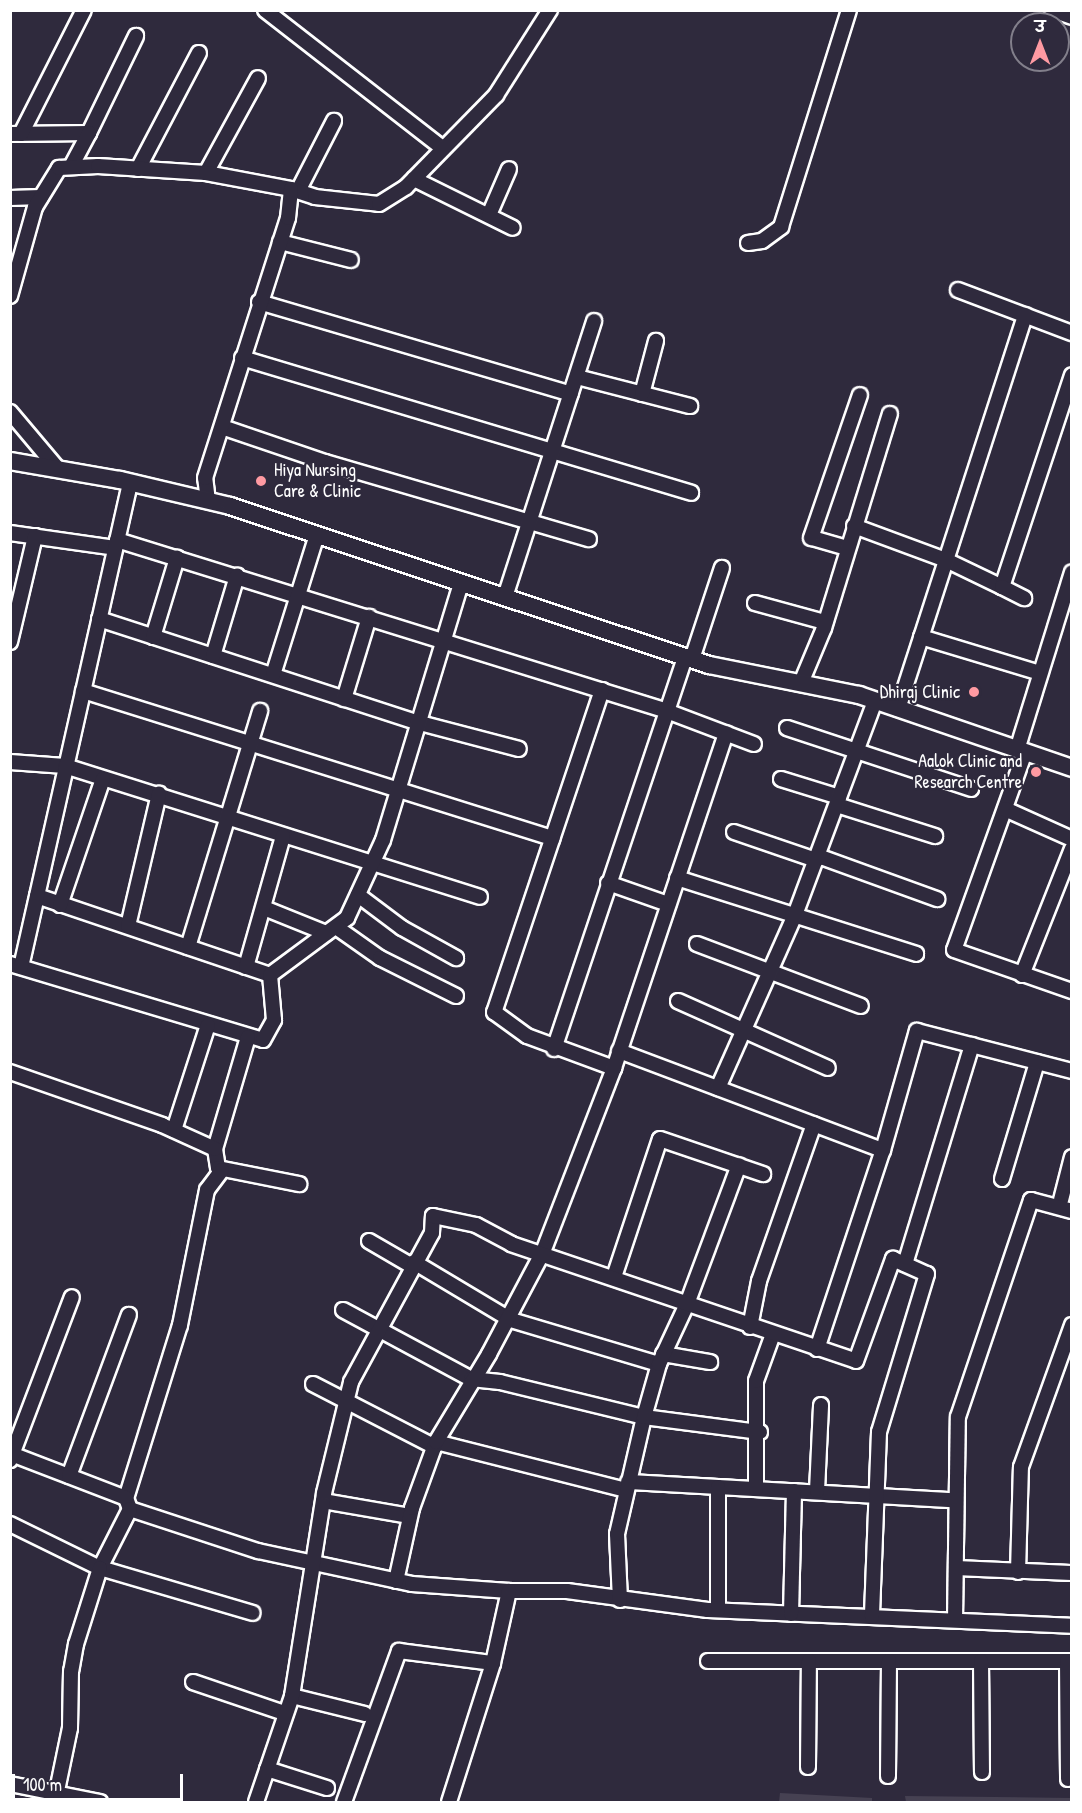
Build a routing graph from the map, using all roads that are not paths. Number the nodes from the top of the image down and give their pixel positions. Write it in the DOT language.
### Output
graph roads {
  1 [pos="84,10"];
  2 [pos="265,10"];
  3 [pos="550,10"];
  4 [pos="849,10"];
  5 [pos="1052,10"];
  6 [pos="1071,17"];
  7 [pos="136,36"];
  8 [pos="199,53"];
  9 [pos="258,78"];
  10 [pos="334,122"];
  11 [pos="89,133"];
  12 [pos="16,134"];
  13 [pos="442,148"];
  14 [pos="71,167"];
  15 [pos="138,169"];
  16 [pos="509,169"];
  17 [pos="206,174"];
  18 [pos="414,179"];
  19 [pos="294,190"];
  20 [pos="41,197"];
  21 [pos="10,198"];
  22 [pos="489,216"];
  23 [pos="513,228"];
  24 [pos="280,242"];
  25 [pos="748,243"];
  26 [pos="351,260"];
  27 [pos="958,290"];
  28 [pos="10,296"];
  29 [pos="259,302"];
  30 [pos="1025,315"];
  31 [pos="594,321"];
  32 [pos="1071,333"];
  33 [pos="656,341"];
  34 [pos="242,358"];
  35 [pos="1071,374"];
  36 [pos="577,377"];
  37 [pos="571,394"];
  38 [pos="642,394"];
  39 [pos="860,395"];
  40 [pos="690,406"];
  41 [pos="10,412"];
  42 [pos="890,414"];
  43 [pos="222,427"];
  44 [pos="551,449"];
  45 [pos="10,461"];
  46 [pos="58,470"];
  47 [pos="130,483"];
  48 [pos="691,493"];
  49 [pos="208,501"];
  50 [pos="527,519"];
  51 [pos="854,526"];
  52 [pos="10,533"];
  53 [pos="317,535"];
  54 [pos="35,536"];
  55 [pos="589,539"];
  56 [pos="116,544"];
  57 [pos="847,548"];
  58 [pos="177,558"];
  59 [pos="946,560"];
  60 [pos="722,568"];
  61 [pos="1071,572"];
  62 [pos="237,576"];
  63 [pos="461,583"];
  64 [pos="1002,587"];
  65 [pos="301,596"];
  66 [pos="505,597"];
  67 [pos="1024,598"];
  68 [pos="755,603"];
  69 [pos="369,617"];
  70 [pos="99,619"];
  71 [pos="825,622"];
  72 [pos="153,637"];
  73 [pos="921,637"];
  74 [pos="443,640"];
  75 [pos="10,642"];
  76 [pos="213,656"];
  77 [pos="689,658"];
  78 [pos="1040,673"];
  79 [pos="273,675"];
  80 [pos="801,683"];
  81 [pos="602,690"];
  82 [pos="83,691"];
  83 [pos="344,699"];
  84 [pos="875,701"];
  85 [pos="898,709"];
  86 [pos="664,710"];
  87 [pos="260,711"];
  88 [pos="420,723"];
  89 [pos="787,728"];
  90 [pos="726,733"];
  91 [pos="249,744"];
  92 [pos="754,744"];
  93 [pos="857,748"];
  94 [pos="519,749"];
  95 [pos="1021,751"];
  96 [pos="10,762"];
  97 [pos="65,766"];
  98 [pos="1071,768"];
  99 [pos="103,779"];
  100 [pos="781,779"];
  101 [pos="399,788"];
  102 [pos="971,789"];
  103 [pos="159,794"];
  104 [pos="838,801"];
  105 [pos="1005,809"];
  106 [pos="229,818"];
  107 [pos="734,832"];
  108 [pos="283,836"];
  109 [pos="935,836"];
  110 [pos="553,838"];
  111 [pos="1071,839"];
  112 [pos="1071,849"];
  113 [pos="817,858"];
  114 [pos="372,865"];
  115 [pos="677,878"];
  116 [pos="608,883"];
  117 [pos="358,895"];
  118 [pos="37,896"];
  119 [pos="480,897"];
  120 [pos="937,900"];
  121 [pos="668,904"];
  122 [pos="60,905"];
  123 [pos="264,908"];
  124 [pos="795,915"];
  125 [pos="128,926"];
  126 [pos="331,930"];
  127 [pos="697,944"];
  128 [pos="188,947"];
  129 [pos="916,954"];
  130 [pos="456,958"];
  131 [pos="16,966"];
  132 [pos="246,967"];
  133 [pos="771,970"];
  134 [pos="270,975"];
  135 [pos="1022,975"];
  136 [pos="1071,992"];
  137 [pos="456,996"];
  138 [pos="678,1001"];
  139 [pos="861,1006"];
  140 [pos="208,1025"];
  141 [pos="746,1031"];
  142 [pos="248,1037"];
  143 [pos="972,1045"];
  144 [pos="554,1049"];
  145 [pos="619,1051"];
  146 [pos="1037,1062"];
  147 [pos="614,1068"];
  148 [pos="828,1068"];
  149 [pos="1071,1071"];
  150 [pos="10,1072"];
  151 [pos="718,1089"];
  152 [pos="814,1124"];
  153 [pos="174,1130"];
  154 [pos="215,1149"];
  155 [pos="883,1150"];
  156 [pos="1071,1157"];
  157 [pos="739,1165"];
  158 [pos="222,1170"];
  159 [pos="763,1174"];
  160 [pos="1002,1179"];
  161 [pos="299,1184"];
  162 [pos="1061,1200"];
  163 [pos="1071,1212"];
  164 [pos="369,1241"];
  165 [pos="543,1252"];
  166 [pos="413,1264"];
  167 [pos="905,1264"];
  168 [pos="614,1277"];
  169 [pos="72,1297"];
  170 [pos="687,1304"];
  171 [pos="343,1310"];
  172 [pos="129,1315"];
  173 [pos="507,1318"];
  174 [pos="1071,1325"];
  175 [pos="750,1327"];
  176 [pos="381,1330"];
  177 [pos="773,1334"];
  178 [pos="817,1349"];
  179 [pos="661,1359"];
  180 [pos="710,1362"];
  181 [pos="471,1379"];
  182 [pos="313,1384"];
  183 [pos="347,1400"];
  184 [pos="821,1405"];
  185 [pos="644,1417"];
  186 [pos="758,1431"];
  187 [pos="435,1445"];
  188 [pos="12,1457"];
  189 [pos="69,1476"];
  190 [pos="627,1486"];
  191 [pos="718,1487"];
  192 [pos="756,1489"];
  193 [pos="794,1491"];
  194 [pos="816,1491"];
  195 [pos="875,1496"];
  196 [pos="955,1500"];
  197 [pos="323,1501"];
  198 [pos="128,1504"];
  199 [pos="410,1516"];
  200 [pos="10,1524"];
  201 [pos="314,1565"];
  202 [pos="100,1568"];
  203 [pos="956,1568"];
  204 [pos="1018,1572"];
  205 [pos="1071,1574"];
  206 [pos="396,1581"];
  207 [pos="509,1592"];
  208 [pos="620,1600"];
  209 [pos="718,1610"];
  210 [pos="253,1613"];
  211 [pos="791,1614"];
  212 [pos="872,1617"];
  213 [pos="955,1620"];
  214 [pos="1071,1626"];
  215 [pos="708,1661"];
  216 [pos="808,1661"];
  217 [pos="889,1661"];
  218 [pos="981,1661"];
  219 [pos="1069,1661"];
  220 [pos="493,1663"];
  221 [pos="193,1682"];
  222 [pos="292,1696"];
  223 [pos="284,1713"];
  224 [pos="364,1714"];
  225 [pos="808,1767"];
  226 [pos="267,1769"];
  227 [pos="982,1772"];
  228 [pos="888,1776"];
  229 [pos="1068,1779"];
  230 [pos="10,1784"];
  231 [pos="327,1788"];
  232 [pos="57,1791"];
  233 [pos="100,1803"];
  234 [pos="256,1803"];
  235 [pos="344,1803"];
  236 [pos="449,1803"];
  1 -- 12 [label="street"];
  2 -- 13 [label="street"];
  3 -- 13 [label="street"];
  4 -- 25 [label="street"];
  5 -- 6 [label="street"];
  7 -- 11 [label="street"];
  8 -- 15 [label="street"];
  9 -- 17 [label="street"];
  10 -- 19 [label="street"];
  11 -- 12 [label="street"];
  11 -- 14 [label="street"];
  13 -- 18 [label="street"];
  14 -- 15 [label="street"];
  14 -- 20 [label="street"];
  15 -- 17 [label="street"];
  16 -- 22 [label="street"];
  17 -- 19 [label="street"];
  18 -- 19 [label="street"];
  18 -- 22 [label="street"];
  19 -- 24 [label="street"];
  20 -- 21 [label="street"];
  20 -- 28 [label="street"];
  22 -- 23 [label="street"];
  24 -- 26 [label="street"];
  24 -- 29 [label="street"];
  27 -- 30 [label="street"];
  29 -- 34 [label="street"];
  29 -- 37 [label="street"];
  30 -- 32 [label="street"];
  30 -- 59 [label="street"];
  31 -- 36 [label="street"];
  33 -- 38 [label="street"];
  34 -- 43 [label="street"];
  34 -- 44 [label="street"];
  35 -- 64 [label="street"];
  36 -- 37 [label="street"];
  36 -- 38 [label="street"];
  37 -- 44 [label="street"];
  38 -- 40 [label="street"];
  39 -- 57 [label="street"];
  41 -- 46 [label="street"];
  42 -- 51 [label="street"];
  43 -- 49 [label="street"];
  43 -- 50 [label="street"];
  44 -- 48 [label="street"];
  44 -- 50 [label="street"];
  45 -- 46 [label="street"];
  46 -- 47 [label="street"];
  47 -- 49 [label="street"];
  47 -- 56 [label="street"];
  49 -- 53 [label="street"];
  50 -- 55 [label="street"];
  50 -- 66 [label="street"];
  51 -- 57 [label="street"];
  51 -- 59 [label="street"];
  52 -- 54 [label="street"];
  53 -- 63 [label="street"];
  53 -- 65 [label="street"];
  54 -- 56 [label="street"];
  54 -- 75 [label="street"];
  56 -- 58 [label="street"];
  56 -- 70 [label="street"];
  57 -- 71 [label="street"];
  58 -- 62 [label="street"];
  58 -- 72 [label="street"];
  59 -- 64 [label="street"];
  59 -- 73 [label="street"];
  60 -- 77 [label="street"];
  61 -- 78 [label="street"];
  62 -- 65 [label="street"];
  62 -- 76 [label="street"];
  63 -- 66 [label="street"];
  63 -- 74 [label="street"];
  64 -- 67 [label="street"];
  65 -- 69 [label="street"];
  65 -- 79 [label="street"];
  66 -- 77 [label="street"];
  68 -- 71 [label="street"];
  69 -- 74 [label="street"];
  69 -- 83 [label="street"];
  70 -- 72 [label="street"];
  70 -- 82 [label="street"];
  71 -- 80 [label="street"];
  72 -- 76 [label="street"];
  73 -- 78 [label="street"];
  73 -- 85 [label="street"];
  74 -- 81 [label="street"];
  74 -- 88 [label="street"];
  76 -- 79 [label="street"];
  77 -- 80 [label="street"];
  77 -- 86 [label="street"];
  78 -- 95 [label="street"];
  79 -- 83 [label="street"];
  80 -- 84 [label="street"];
  81 -- 86 [label="street"];
  81 -- 110 [label="street"];
  82 -- 91 [label="street"];
  82 -- 97 [label="street"];
  83 -- 88 [label="street"];
  84 -- 85 [label="street"];
  84 -- 93 [label="street"];
  85 -- 95 [label="street"];
  86 -- 90 [label="street"];
  86 -- 116 [label="street"];
  87 -- 91 [label="street"];
  88 -- 94 [label="street"];
  88 -- 101 [label="street"];
  89 -- 93 [label="street"];
  90 -- 92 [label="street"];
  90 -- 115 [label="street"];
  91 -- 101 [label="street"];
  91 -- 106 [label="street"];
  93 -- 102 [label="street"];
  93 -- 104 [label="street"];
  95 -- 98 [label="street"];
  95 -- 105 [label="street"];
  96 -- 97 [label="street"];
  97 -- 99 [label="street"];
  97 -- 118 [label="street"];
  99 -- 103 [label="street"];
  99 -- 122 [label="street"];
  100 -- 104 [label="street"];
  101 -- 110 [label="street"];
  101 -- 114 [label="street"];
  103 -- 106 [label="street"];
  103 -- 125 [label="street"];
  104 -- 109 [label="street"];
  104 -- 113 [label="street"];
  105 -- 111 [label="street"];
  105 -- 135 [label="street"];
  106 -- 108 [label="street"];
  106 -- 128 [label="street"];
  107 -- 113 [label="street"];
  108 -- 114 [label="street"];
  108 -- 123 [label="street"];
  110 -- 144 [label="street"];
  112 -- 135 [label="street"];
  113 -- 120 [label="street"];
  113 -- 124 [label="street"];
  114 -- 117 [label="street"];
  114 -- 119 [label="street"];
  115 -- 121 [label="street"];
  115 -- 124 [label="street"];
  116 -- 121 [label="street"];
  116 -- 144 [label="street"];
  117 -- 126 [label="street"];
  117 -- 130 [label="street"];
  118 -- 122 [label="street"];
  118 -- 131 [label="street"];
  121 -- 145 [label="street"];
  122 -- 125 [label="street"];
  123 -- 126 [label="street"];
  123 -- 132 [label="street"];
  124 -- 129 [label="street"];
  124 -- 133 [label="street"];
  125 -- 128 [label="street"];
  126 -- 134 [label="street"];
  126 -- 137 [label="street"];
  127 -- 133 [label="street"];
  128 -- 132 [label="street"];
  131 -- 140 [label="street"];
  132 -- 134 [label="street"];
  133 -- 139 [label="street"];
  133 -- 141 [label="street"];
  134 -- 142 [label="street"];
  135 -- 136 [label="street"];
  138 -- 141 [label="street"];
  140 -- 142 [label="street"];
  140 -- 153 [label="street"];
  141 -- 148 [label="street"];
  141 -- 151 [label="street"];
  142 -- 154 [label="street"];
  143 -- 146 [label="street"];
  143 -- 155 [label="street"];
  143 -- 167 [label="street"];
  144 -- 147 [label="street"];
  145 -- 147 [label="street"];
  145 -- 151 [label="street"];
  146 -- 149 [label="street"];
  146 -- 160 [label="street"];
  147 -- 165 [label="street"];
  150 -- 153 [label="street"];
  151 -- 152 [label="street"];
  152 -- 155 [label="street"];
  152 -- 175 [label="street"];
  153 -- 154 [label="street"];
  154 -- 158 [label="street"];
  155 -- 178 [label="street"];
  156 -- 162 [label="street"];
  157 -- 159 [label="street"];
  157 -- 168 [label="street"];
  157 -- 170 [label="street"];
  158 -- 161 [label="street"];
  158 -- 198 [label="street"];
  163 -- 196 [label="street"];
  164 -- 166 [label="street"];
  165 -- 166 [label="street"];
  165 -- 168 [label="street"];
  165 -- 173 [label="street"];
  166 -- 173 [label="street"];
  166 -- 176 [label="street"];
  167 -- 178 [label="street"];
  167 -- 195 [label="street"];
  168 -- 170 [label="street"];
  169 -- 188 [label="street"];
  170 -- 175 [label="street"];
  170 -- 179 [label="street"];
  171 -- 176 [label="street"];
  172 -- 189 [label="street"];
  173 -- 179 [label="street"];
  173 -- 181 [label="street"];
  174 -- 204 [label="street"];
  175 -- 177 [label="street"];
  176 -- 181 [label="street"];
  176 -- 183 [label="street"];
  177 -- 178 [label="street"];
  177 -- 186 [label="street"];
  179 -- 180 [label="street"];
  179 -- 185 [label="street"];
  181 -- 185 [label="street"];
  181 -- 187 [label="street"];
  182 -- 183 [label="street"];
  183 -- 187 [label="street"];
  183 -- 197 [label="street"];
  184 -- 194 [label="street"];
  185 -- 186 [label="street"];
  185 -- 190 [label="street"];
  186 -- 192 [label="street"];
  187 -- 190 [label="street"];
  187 -- 199 [label="street"];
  188 -- 189 [label="street"];
  189 -- 198 [label="street"];
  190 -- 191 [label="street"];
  190 -- 208 [label="street"];
  191 -- 192 [label="street"];
  191 -- 209 [label="street"];
  192 -- 193 [label="street"];
  193 -- 194 [label="street"];
  193 -- 211 [label="street"];
  194 -- 195 [label="street"];
  195 -- 196 [label="street"];
  195 -- 212 [label="street"];
  196 -- 203 [label="street"];
  197 -- 199 [label="street"];
  197 -- 201 [label="street"];
  198 -- 201 [label="street"];
  198 -- 202 [label="street"];
  199 -- 206 [label="street"];
  200 -- 202 [label="street"];
  201 -- 206 [label="street"];
  201 -- 222 [label="street"];
  202 -- 210 [label="street"];
  202 -- 232 [label="street"];
  203 -- 204 [label="street"];
  203 -- 213 [label="street"];
  204 -- 205 [label="street"];
  206 -- 207 [label="street"];
  207 -- 208 [label="street"];
  207 -- 220 [label="street"];
  208 -- 209 [label="street"];
  209 -- 211 [label="street"];
  211 -- 212 [label="street"];
  212 -- 213 [label="street"];
  213 -- 214 [label="street"];
  215 -- 216 [label="street"];
  216 -- 217 [label="street"];
  216 -- 225 [label="street"];
  217 -- 218 [label="street"];
  217 -- 228 [label="street"];
  218 -- 219 [label="street"];
  218 -- 227 [label="street"];
  219 -- 229 [label="street"];
  220 -- 235 [label="street"];
  220 -- 236 [label="street"];
  221 -- 223 [label="street"];
  222 -- 223 [label="street"];
  222 -- 224 [label="street"];
  223 -- 226 [label="street"];
  226 -- 231 [label="street"];
  226 -- 234 [label="street"];
  230 -- 232 [label="street"];
  232 -- 233 [label="street"];
}
